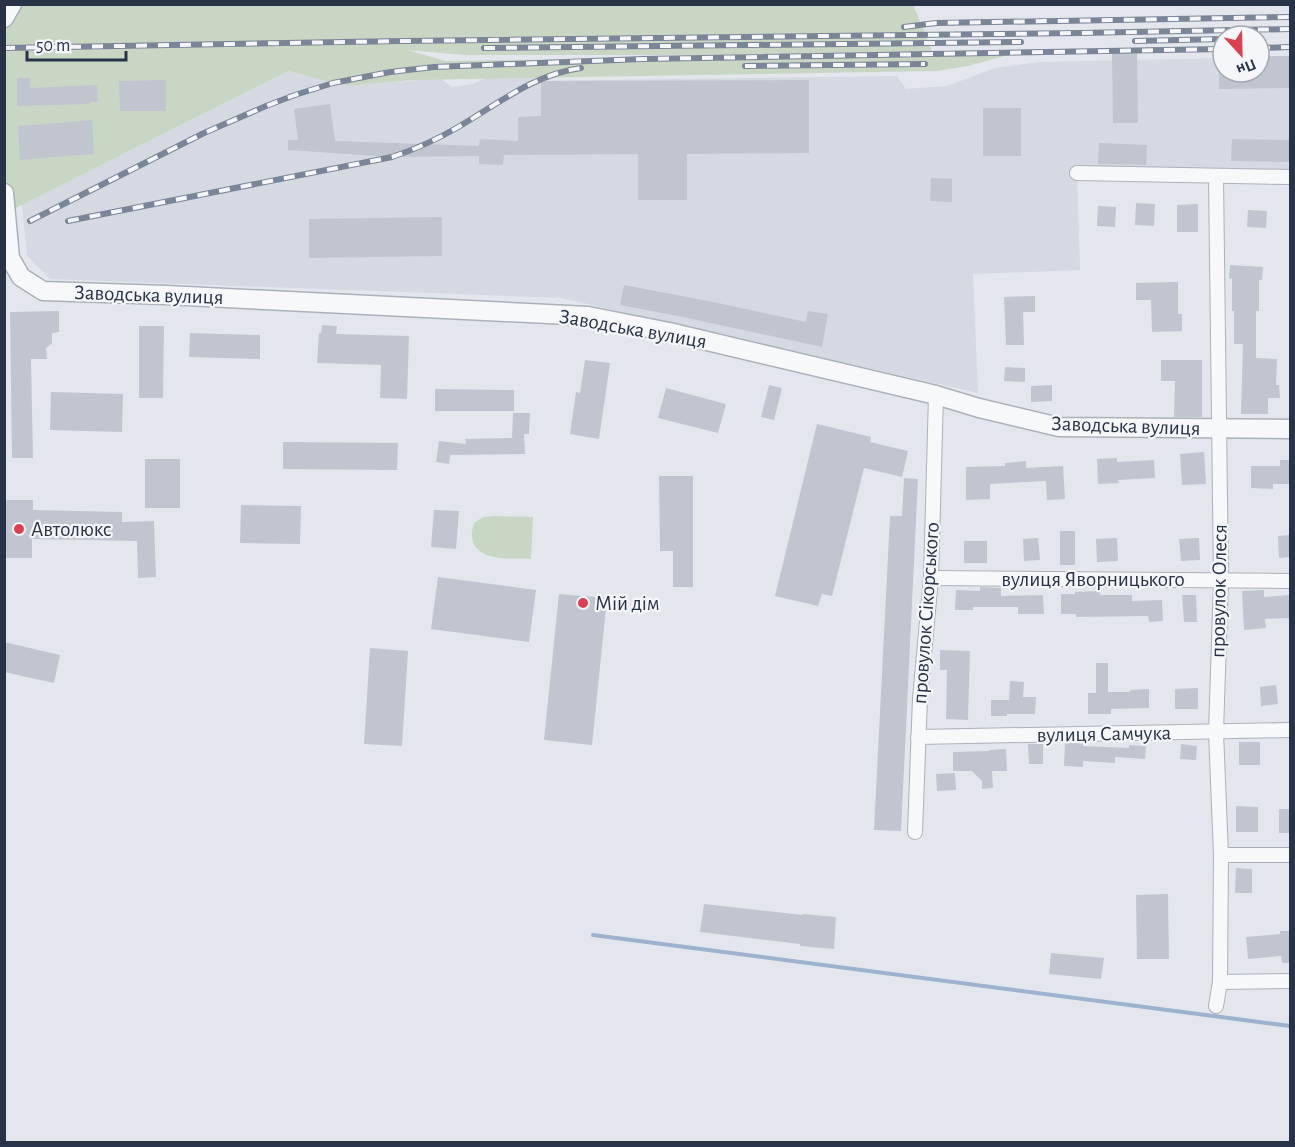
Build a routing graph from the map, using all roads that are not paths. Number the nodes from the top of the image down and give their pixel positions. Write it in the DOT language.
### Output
graph roads {
  1 [pos="12,4"];
  2 [pos="4,18"];
  3 [pos="1077,173"];
  4 [pos="1216,176"];
  5 [pos="1290,177"];
  6 [pos="4,193"];
  7 [pos="936,395"];
  8 [pos="1290,429"];
  9 [pos="1220,430"];
  10 [pos="931,578"];
  11 [pos="1221,580"];
  12 [pos="1290,581"];
  13 [pos="1290,730"];
  14 [pos="1216,732"];
  15 [pos="918,737"];
  16 [pos="915,832"];
  17 [pos="1221,855"];
  18 [pos="1290,855"];
  19 [pos="1290,981"];
  20 [pos="1220,982"];
  21 [pos="1216,1006"];
  1 -- 2 [label="street"];
  3 -- 4 [label="street"];
  4 -- 5 [label="street"];
  4 -- 9 [label="street, провулок Олеся"];
  6 -- 7 [label="street, Заводська вулиця"];
  7 -- 9 [label="street, Заводська вулиця"];
  7 -- 10 [label="street, провулок Сікорського"];
  8 -- 9 [label="street, Заводська вулиця"];
  9 -- 11 [label="street, провулок Олеся"];
  10 -- 11 [label="street, вулиця Яворницького"];
  10 -- 15 [label="street, провулок Сікорського"];
  11 -- 12 [label="street, вулиця Яворницького"];
  11 -- 14 [label="street, провулок Олеся"];
  13 -- 14 [label="street, вулиця Самчука"];
  14 -- 15 [label="street, вулиця Самчука"];
  14 -- 17 [label="street, провулок Олеся"];
  15 -- 16 [label="street, провулок Сікорського"];
  17 -- 18 [label="street"];
  17 -- 20 [label="street, провулок Олеся"];
  19 -- 20 [label="street"];
  20 -- 21 [label="street, провулок Олеся"];
}
